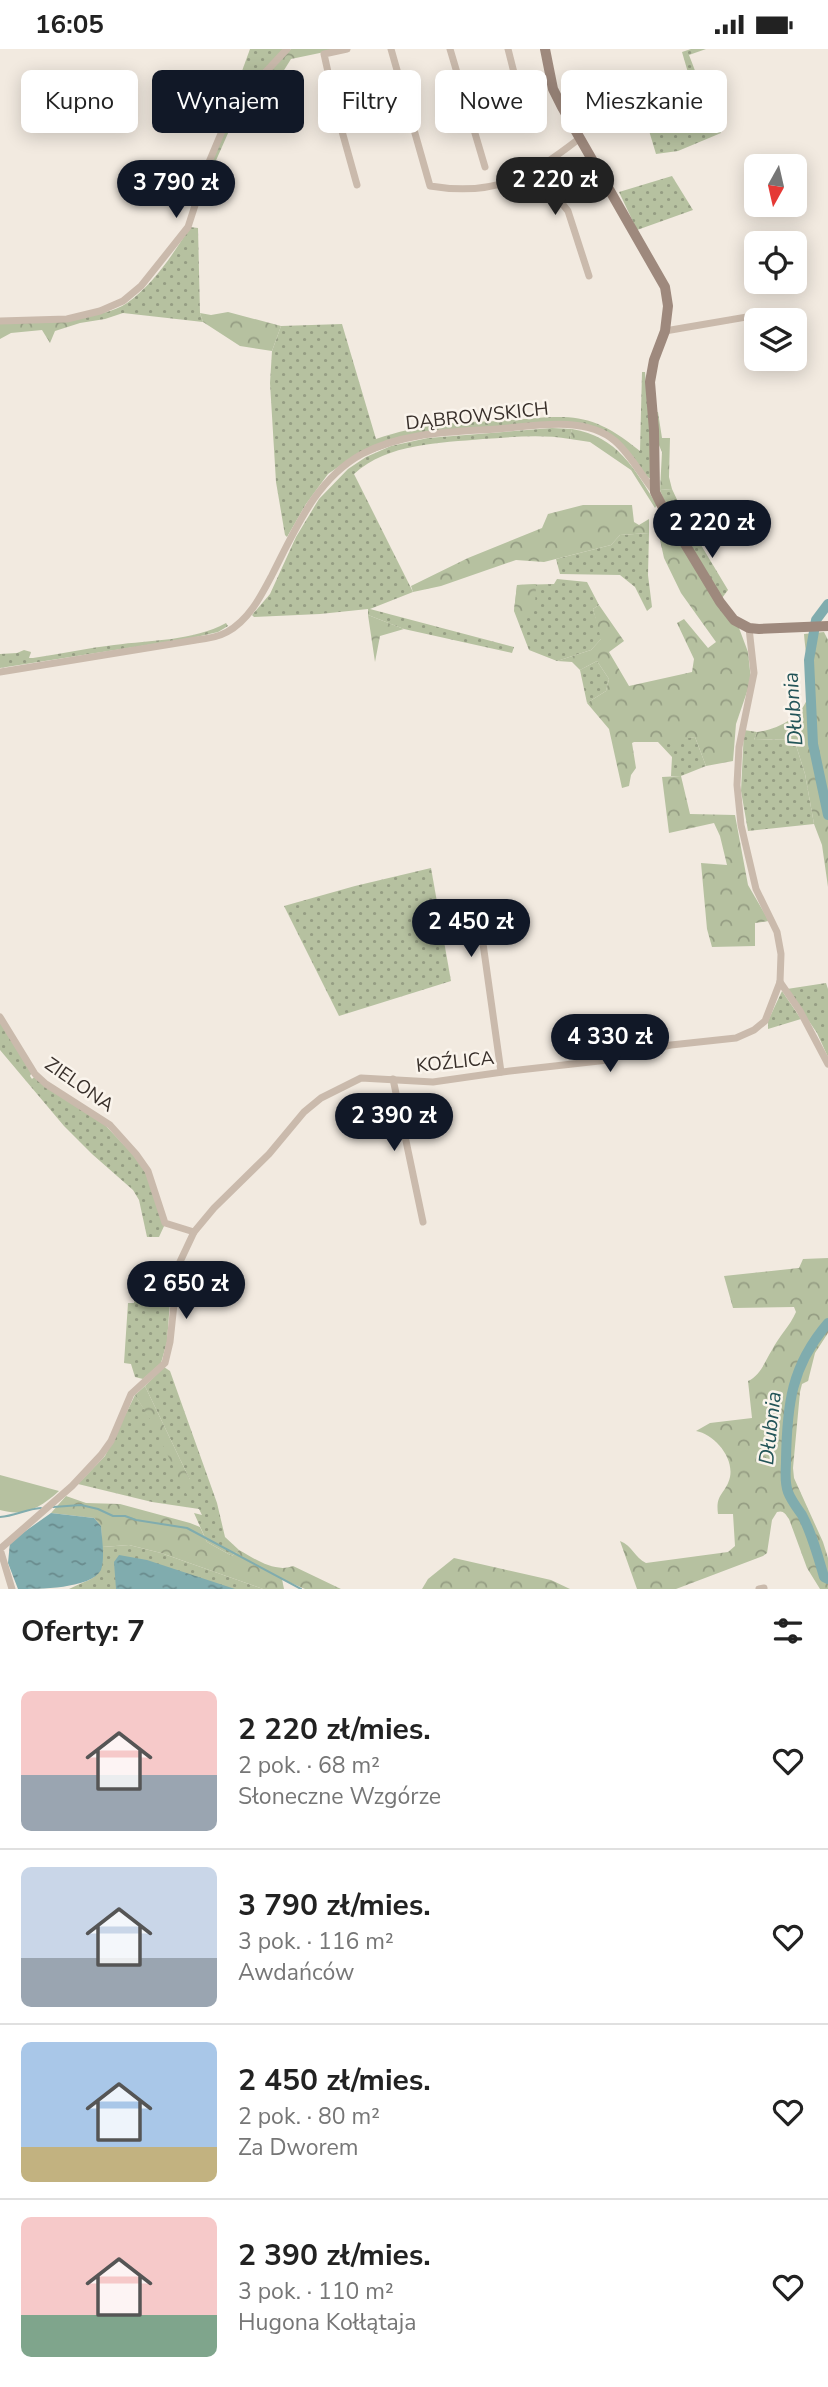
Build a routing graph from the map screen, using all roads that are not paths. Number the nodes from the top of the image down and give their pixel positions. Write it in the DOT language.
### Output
graph roads {
  1 [pos="287,49"];
  2 [pos="347,49"];
  3 [pos="391,49"];
  4 [pos="450,49"];
  5 [pos="508,49"];
  6 [pos="545,49"];
  7 [pos="513,70"];
  8 [pos="580,138"];
  9 [pos="485,167"];
  10 [pos="520,179"];
  11 [pos="358,185"];
  12 [pos="589,276"];
  13 [pos="744,317"];
  14 [pos="0,321"];
  15 [pos="665,331"];
  16 [pos="655,492"];
  17 [pos="826,626"];
  18 [pos="749,628"];
  19 [pos="0,672"];
  20 [pos="479,915"];
  21 [pos="779,982"];
  22 [pos="0,1017"];
  23 [pos="828,1064"];
  24 [pos="500,1072"];
  25 [pos="393,1079"];
  26 [pos="423,1222"];
  27 [pos="194,1232"];
  28 [pos="0,1549"];
  29 [pos="12,1589"];
  1 -- 14 [label="street"];
  2 -- 11 [label="street"];
  3 -- 10 [label="street"];
  4 -- 9 [label="street"];
  5 -- 7 [label="street"];
  6 -- 8 [label="street"];
  8 -- 10 [label="street"];
  8 -- 15 [label="street"];
  10 -- 12 [label="street"];
  13 -- 15 [label="street"];
  15 -- 16 [label="street"];
  16 -- 18 [label="street, DĄBROWSKICH"];
  16 -- 19 [label="street, DĄBROWSKICH"];
  17 -- 18 [label="street"];
  18 -- 21 [label="street, KOŹLICA"];
  20 -- 24 [label="street"];
  21 -- 23 [label="street"];
  21 -- 24 [label="street, KOŹLICA"];
  22 -- 27 [label="street, ZIELONA"];
  24 -- 25 [label="street, KOŹLICA"];
  25 -- 26 [label="street"];
  25 -- 27 [label="street, KOŹLICA"];
  27 -- 28 [label="street, KOŹLICA"];
  28 -- 29 [label="street"];
}
